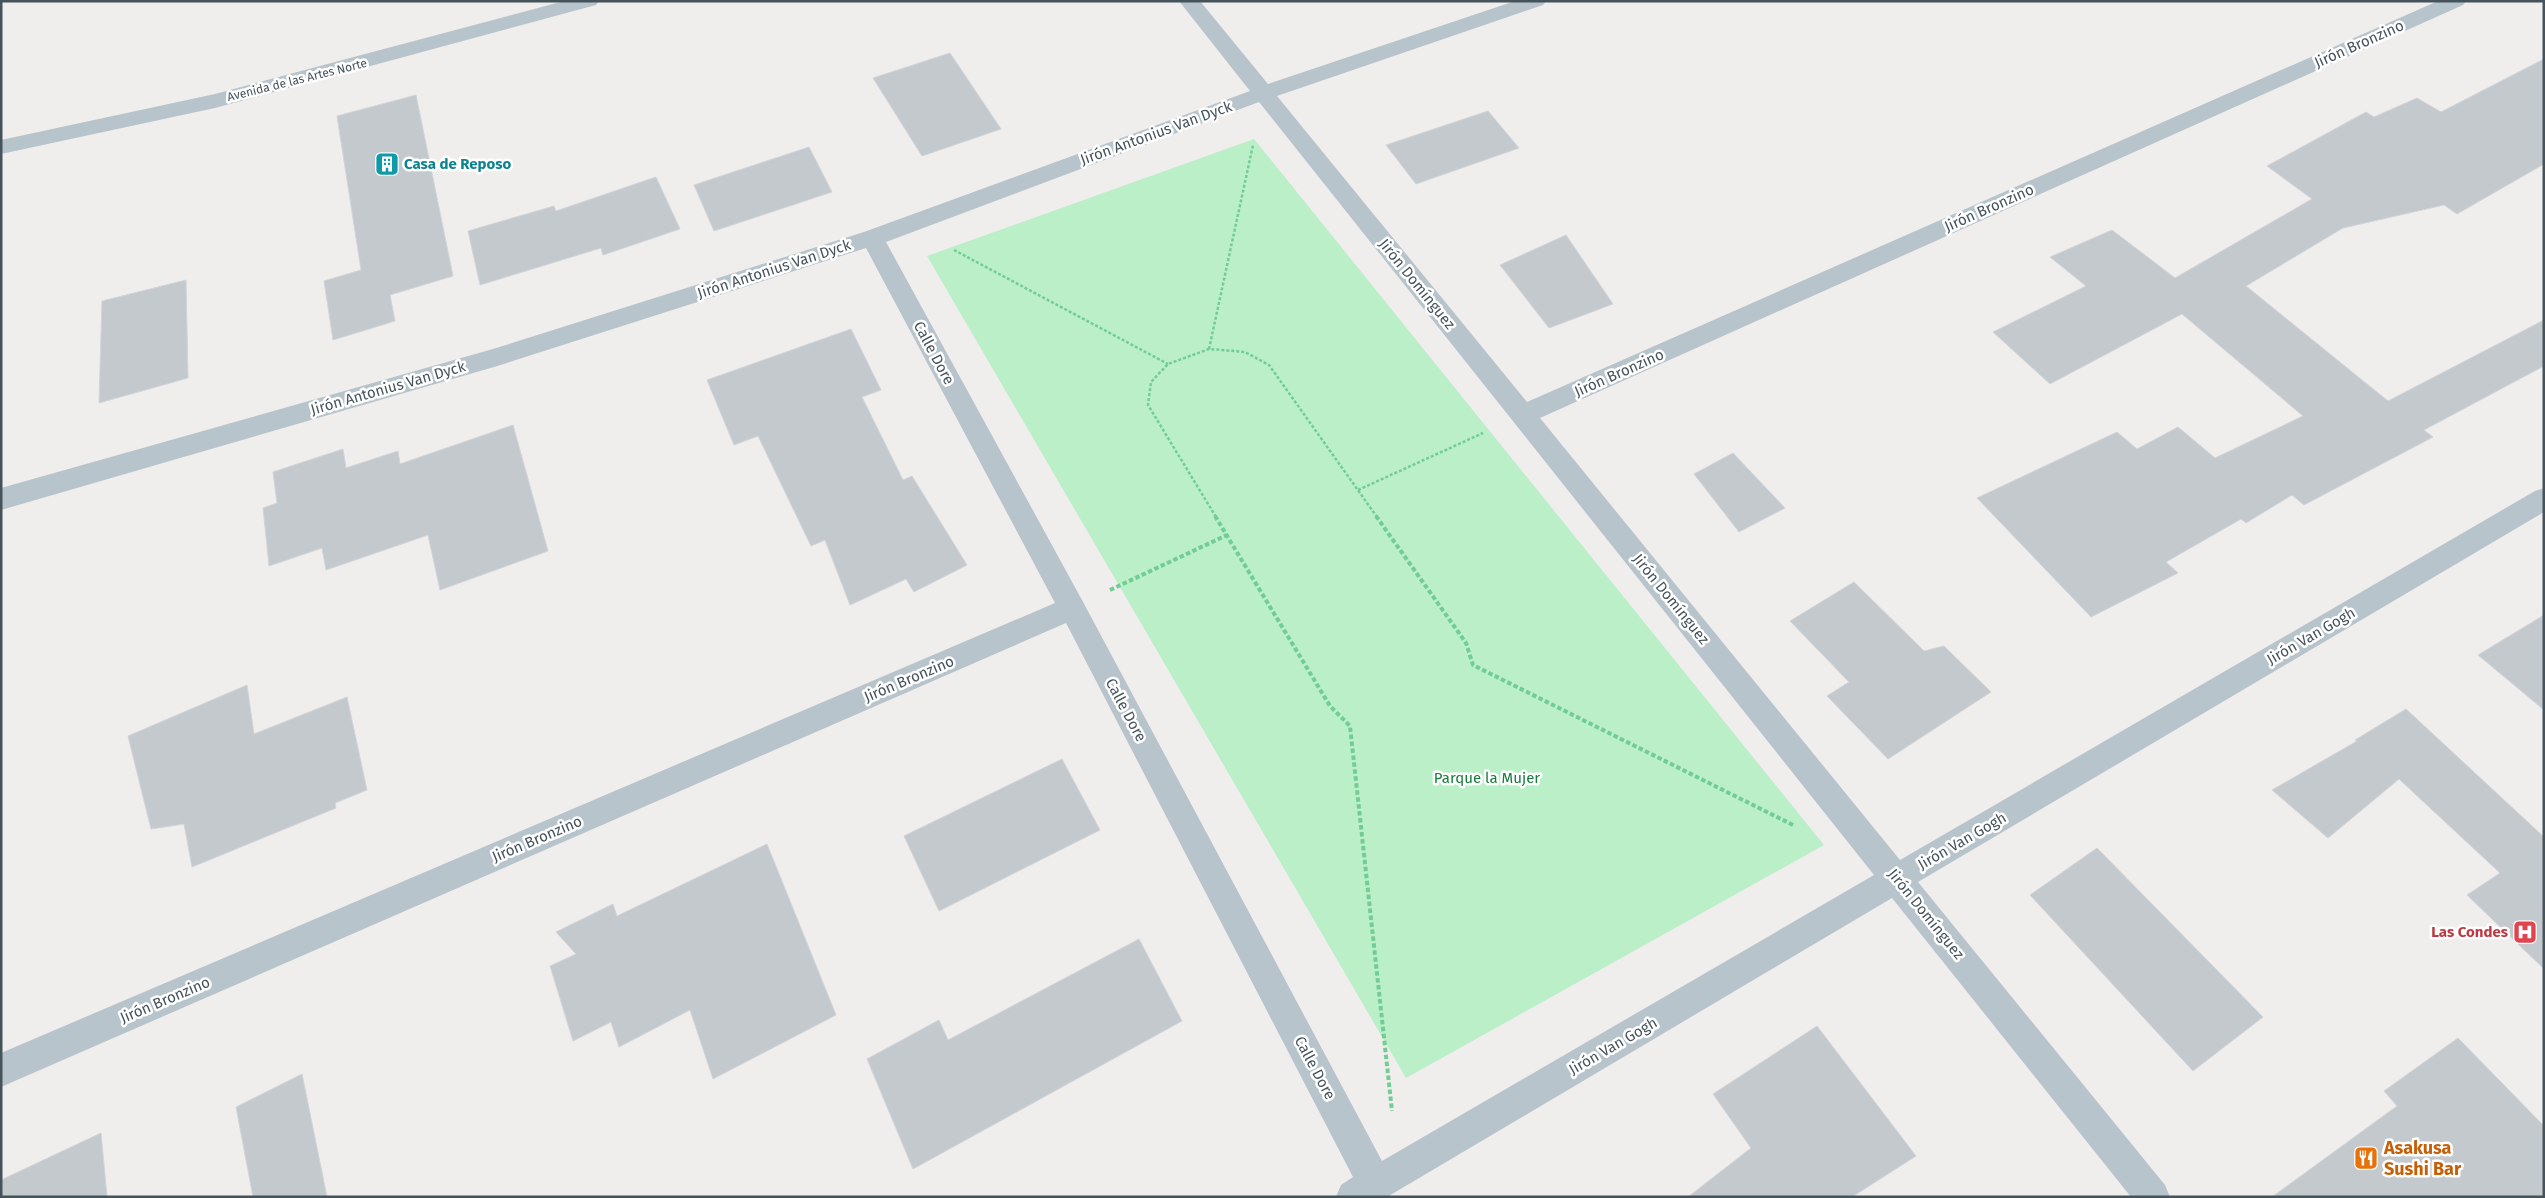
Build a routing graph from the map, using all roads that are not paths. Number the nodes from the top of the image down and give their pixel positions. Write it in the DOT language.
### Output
graph roads {
  1 [pos="589,1"];
  2 [pos="1189,1"];
  3 [pos="1536,1"];
  4 [pos="2456,1"];
  5 [pos="1264,93"];
  6 [pos="1,147"];
  7 [pos="872,238"];
  8 [pos="1522,416"];
  9 [pos="1,499"];
  10 [pos="2544,499"];
  11 [pos="1072,608"];
  12 [pos="1898,878"];
  13 [pos="1,1070"];
  14 [pos="1376,1184"];
  15 [pos="2153,1197"];
  1 -- 6 [label="street, Avenida de las Artes Norte"];
  2 -- 5 [label="street, Jirón Domínguez"];
  3 -- 5 [label="street, Jirón Antonius Van Dyck"];
  4 -- 8 [label="street, Jirón Bronzino"];
  5 -- 7 [label="street, Jirón Antonius Van Dyck"];
  5 -- 8 [label="street, Jirón Domínguez"];
  7 -- 9 [label="street, Jirón Antonius Van Dyck"];
  7 -- 11 [label="street, Calle Dore"];
  8 -- 12 [label="street, Jirón Domínguez"];
  10 -- 12 [label="street, Jirón Van Gogh"];
  11 -- 13 [label="street, Jirón Bronzino"];
  11 -- 14 [label="street, Calle Dore"];
  12 -- 14 [label="street, Jirón Van Gogh"];
  12 -- 15 [label="street, Jirón Domínguez"];
}
